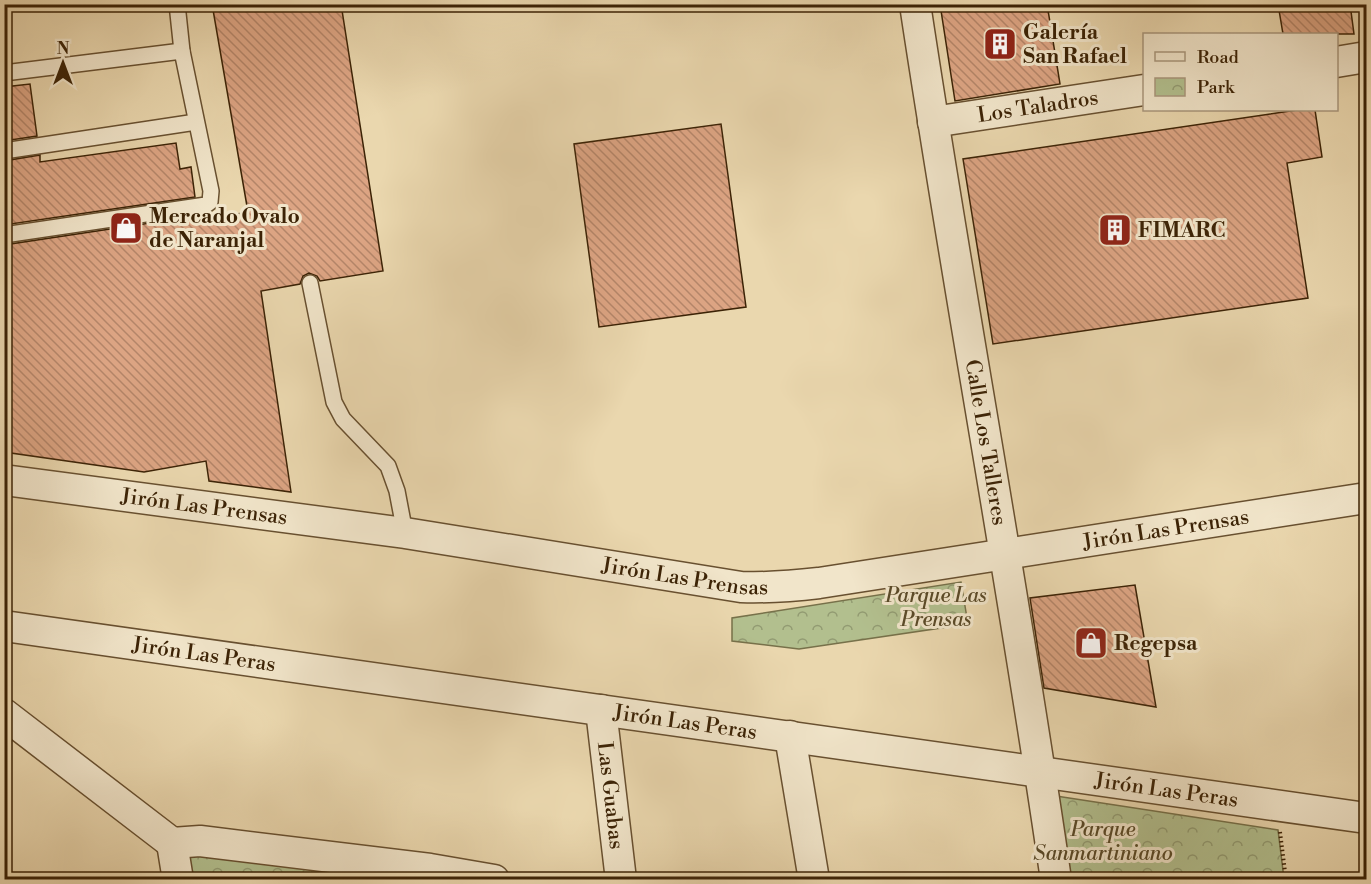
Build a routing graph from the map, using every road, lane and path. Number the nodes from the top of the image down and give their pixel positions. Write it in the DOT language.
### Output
graph roads {
  1 [pos="177,4"];
  2 [pos="915,4"];
  3 [pos="182,51"];
  4 [pos="1366,57"];
  5 [pos="1338,62"];
  6 [pos="4,73"];
  7 [pos="1143,90"];
  8 [pos="196,122"];
  9 [pos="933,122"];
  10 [pos="4,151"];
  11 [pos="4,235"];
  12 [pos="310,283"];
  13 [pos="4,480"];
  14 [pos="1366,498"];
  15 [pos="405,533"];
  16 [pos="1006,555"];
  17 [pos="4,626"];
  18 [pos="601,710"];
  19 [pos="4,714"];
  20 [pos="790,736"];
  21 [pos="1040,772"];
  22 [pos="1276,805"];
  23 [pos="1366,818"];
  24 [pos="172,843"];
  25 [pos="430,874"];
  26 [pos="178,879"];
  27 [pos="494,879"];
  28 [pos="621,879"];
  29 [pos="814,879"];
  30 [pos="1056,879"];
  31 [pos="1286,879"];
  1 -- 3 [label="lane"];
  2 -- 9 [label="street, Calle Los Talleres"];
  3 -- 6 [label="lane"];
  3 -- 8 [label="lane"];
  4 -- 5 [label="street"];
  7 -- 9 [label="street, Los Taladros"];
  8 -- 10 [label="lane"];
  8 -- 11 [label="lane"];
  9 -- 16 [label="street, Calle Los Talleres"];
  12 -- 15 [label="lane"];
  13 -- 15 [label="street, Jirón Las Prensas"];
  14 -- 16 [label="street, Jirón Las Prensas"];
  15 -- 16 [label="street, Jirón Las Prensas"];
  16 -- 21 [label="street, Calle Los Talleres"];
  17 -- 18 [label="street, Jirón Las Peras"];
  18 -- 20 [label="street, Jirón Las Peras"];
  18 -- 28 [label="street, Las Guabas"];
  19 -- 24 [label="street"];
  20 -- 21 [label="street, Jirón Las Peras"];
  20 -- 29 [label="street"];
  21 -- 22 [label="street, Jirón Las Peras"];
  21 -- 30 [label="street, Calle Los Talleres"];
  22 -- 23 [label="street, Jirón Las Peras"];
  22 -- 31 [label="path"];
  24 -- 25 [label="street"];
  24 -- 26 [label="street"];
  25 -- 27 [label="street"];
}
